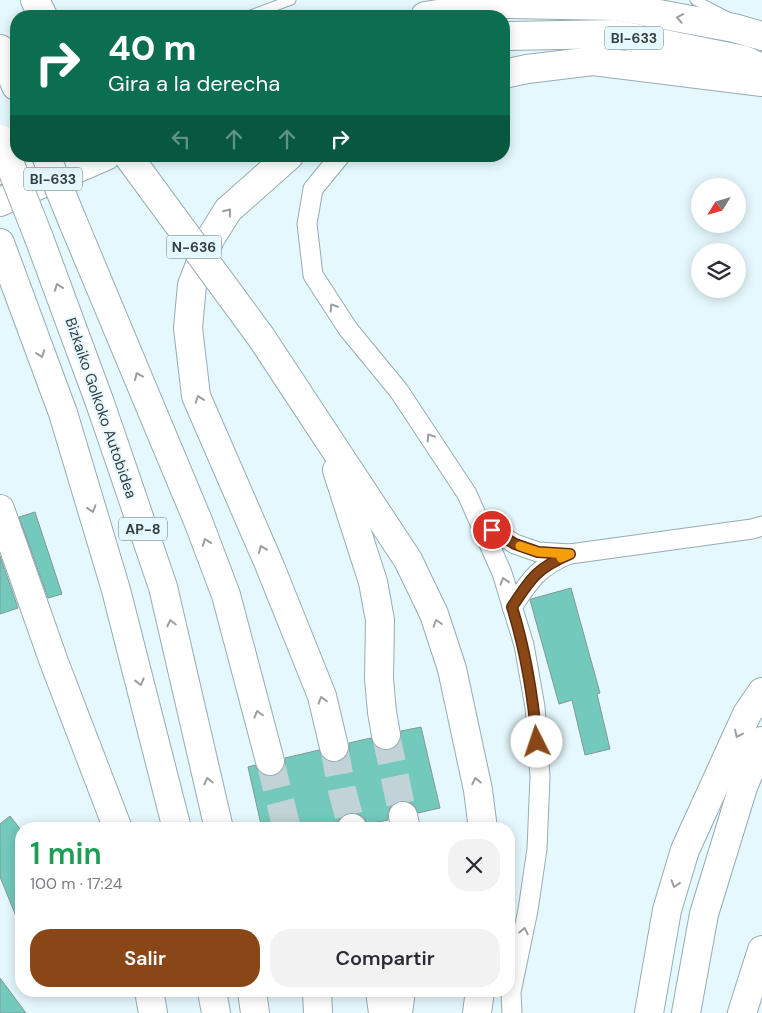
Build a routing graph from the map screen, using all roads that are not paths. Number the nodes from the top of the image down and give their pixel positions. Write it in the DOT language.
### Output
graph roads {
  1 [pos="291,0"];
  2 [pos="695,0"];
  3 [pos="264,10"];
  4 [pos="465,10"];
  5 [pos="762,35"];
  6 [pos="510,36"];
  7 [pos="0,49"];
  8 [pos="762,68"];
  9 [pos="10,72"];
  10 [pos="510,73"];
  11 [pos="762,82"];
  12 [pos="0,139"];
  13 [pos="20,162"];
  14 [pos="48,162"];
  15 [pos="92,162"];
  16 [pos="132,162"];
  17 [pos="282,162"];
  18 [pos="335,162"];
  19 [pos="0,170"];
  20 [pos="0,202"];
  21 [pos="0,243"];
  22 [pos="309,410"];
  23 [pos="0,509"];
  24 [pos="480,524"];
  25 [pos="762,526"];
  26 [pos="570,554"];
  27 [pos="512,607"];
  28 [pos="762,692"];
  29 [pos="386,735"];
  30 [pos="762,741"];
  31 [pos="334,747"];
  32 [pos="270,762"];
  33 [pos="115,822"];
  34 [pos="175,822"];
  35 [pos="217,822"];
  36 [pos="482,822"];
  37 [pos="762,950"];
  38 [pos="515,973"];
  39 [pos="150,997"];
  40 [pos="213,997"];
  41 [pos="253,997"];
  42 [pos="317,997"];
  43 [pos="381,997"];
  44 [pos="400,997"];
  45 [pos="479,997"];
  46 [pos="511,997"];
  47 [pos="153,1013"];
  48 [pos="216,1013"];
  49 [pos="255,1013"];
  50 [pos="318,1013"];
  51 [pos="383,1013"];
  52 [pos="398,1013"];
  53 [pos="478,1013"];
  54 [pos="512,1013"];
  55 [pos="649,1013"];
  56 [pos="686,1013"];
  57 [pos="742,1013"];
  1 -- 3 [label="lane"];
  2 -- 5 [label="lane"];
  5 -- 4 [label="main road, BI-633, one-way"];
  6 -- 8 [label="main road, BI-633"];
  7 -- 9 [label="main road"];
  10 -- 11 [label="main road"];
  35 -- 12 [label="main road, Bizkaiko Golkoko Autobidea / AP-8, one-way, bridge"];
  13 -- 19 [label="main road, BI-633"];
  32 -- 14 [label="main road, one-way, bridge"];
  15 -- 20 [label="main road, BI-633"];
  16 -- 22 [label="main road, N-636, bridge"];
  31 -- 17 [label="main road, one-way"];
  24 -- 18 [label="street, one-way"];
  21 -- 34 [label="main road, AP-8, one-way"];
  22 -- 29 [label="main road"];
  36 -- 22 [label="main road, one-way"];
  23 -- 33 [label="main road"];
  24 -- 26 [label="street"];
  27 -- 24 [label="street, one-way"];
  25 -- 26 [label="street"];
  26 -- 27 [label="street"];
  38 -- 27 [label="street, one-way"];
  28 -- 55 [label="main road, one-way"];
  30 -- 56 [label="main road"];
  37 -- 57 [label="main road"];
  39 -- 47 [label="main road"];
  40 -- 48 [label="main road"];
  41 -- 49 [label="main road"];
  42 -- 50 [label="main road"];
  43 -- 51 [label="main road"];
  44 -- 52 [label="main road"];
  45 -- 53 [label="main road"];
  54 -- 46 [label="street, one-way"];
}
